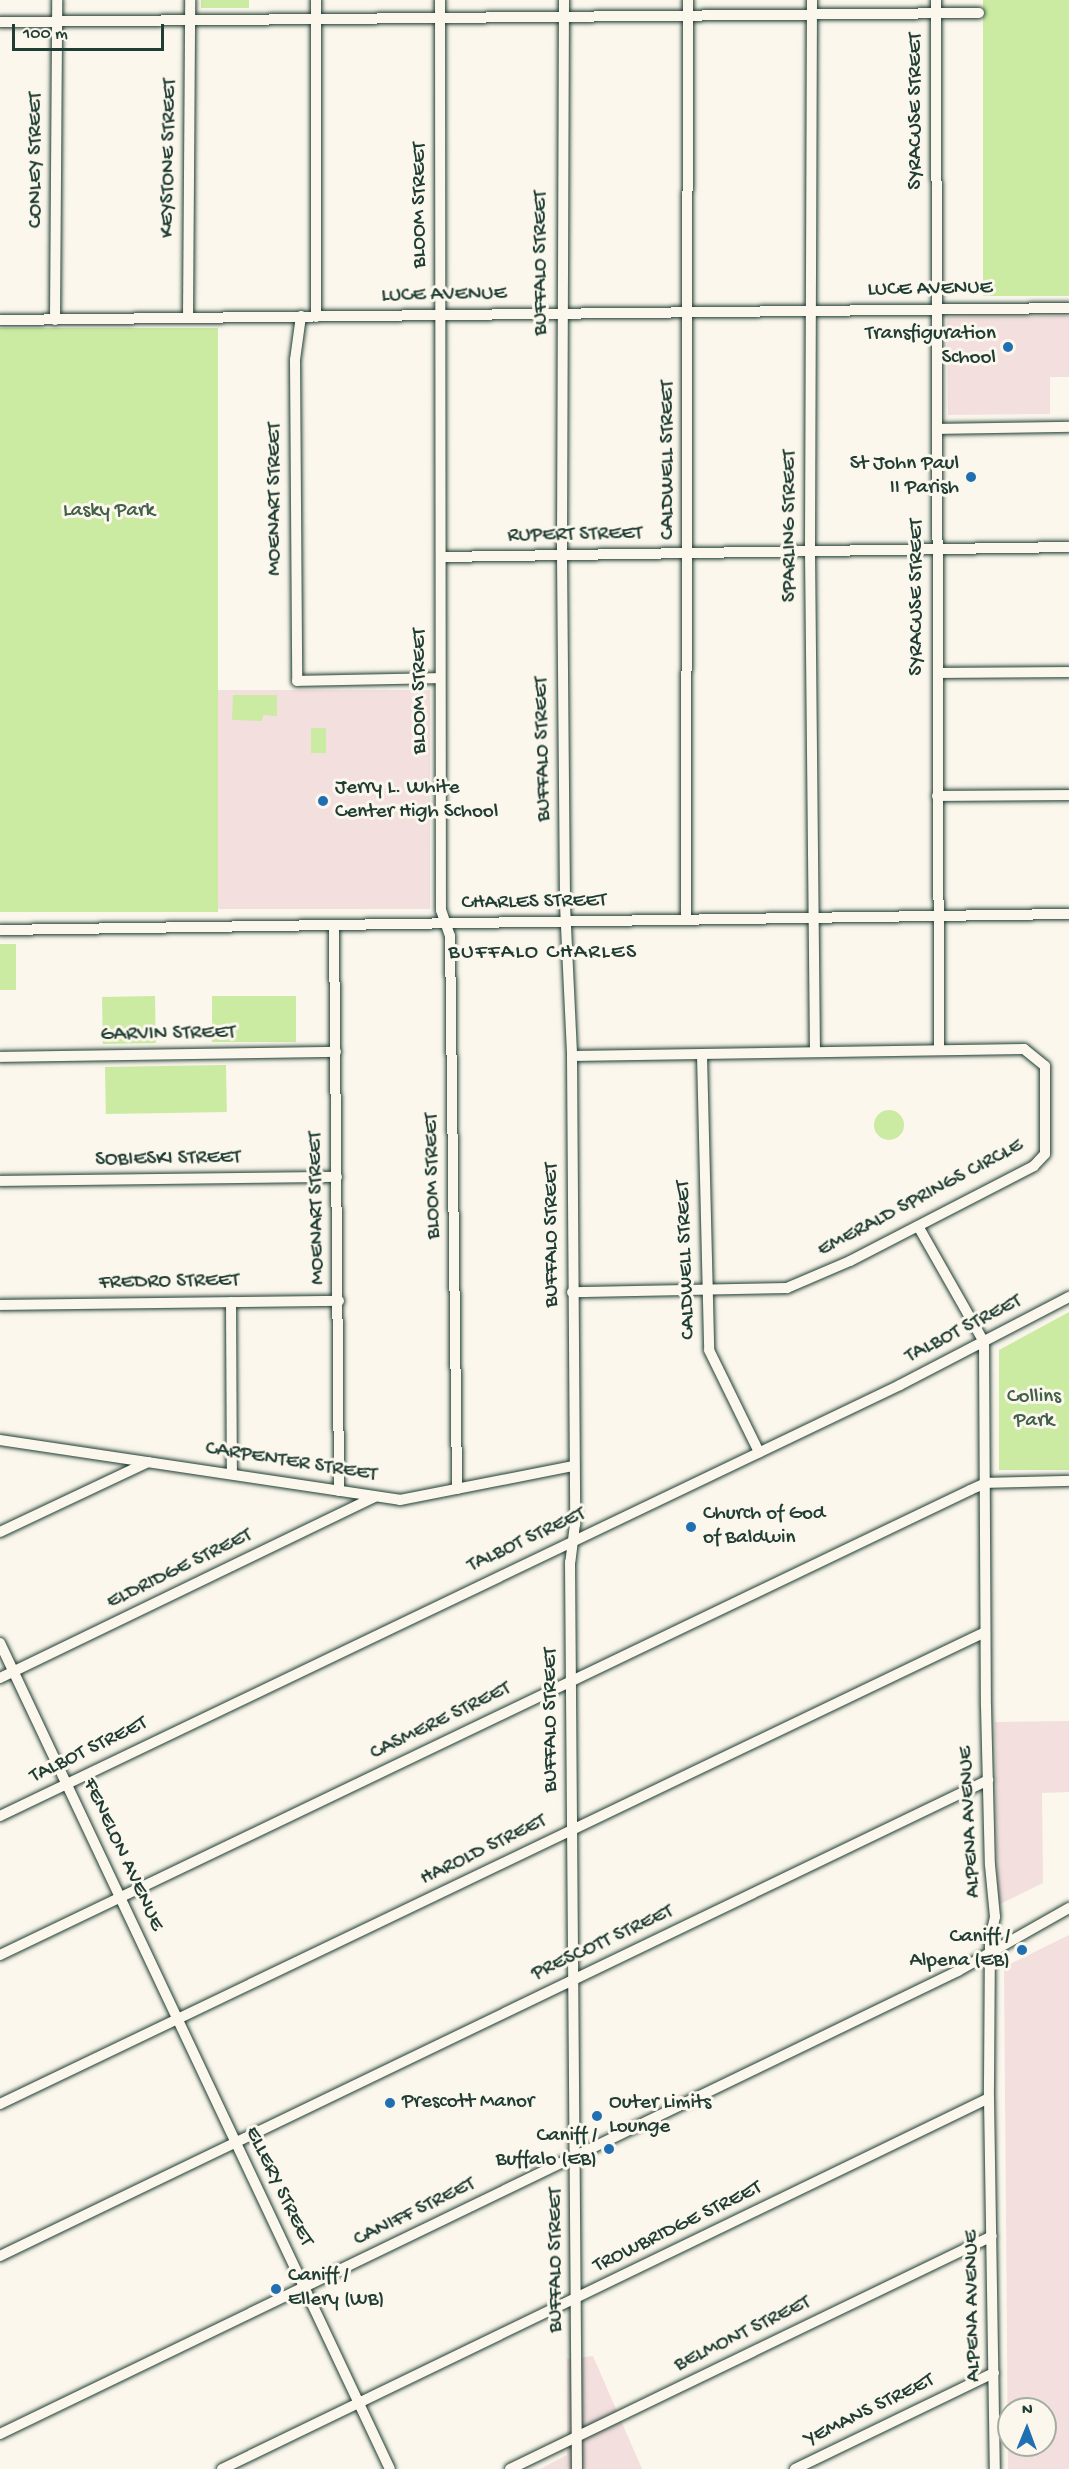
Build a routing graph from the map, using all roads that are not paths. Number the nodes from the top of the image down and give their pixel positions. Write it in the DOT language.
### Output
graph roads {
  1 [pos="57,0"];
  2 [pos="190,0"];
  3 [pos="316,0"];
  4 [pos="440,0"];
  5 [pos="564,0"];
  6 [pos="688,0"];
  7 [pos="812,0"];
  8 [pos="936,0"];
  9 [pos="936,13"];
  10 [pos="979,13"];
  11 [pos="812,15"];
  12 [pos="688,16"];
  13 [pos="564,17"];
  14 [pos="440,18"];
  15 [pos="191,20"];
  16 [pos="316,20"];
  17 [pos="0,22"];
  18 [pos="57,22"];
  19 [pos="1069,308"];
  20 [pos="937,309"];
  21 [pos="810,311"];
  22 [pos="689,312"];
  23 [pos="561,314"];
  24 [pos="440,315"];
  25 [pos="302,316"];
  26 [pos="316,316"];
  27 [pos="188,317"];
  28 [pos="0,320"];
  29 [pos="55,320"];
  30 [pos="1069,427"];
  31 [pos="937,429"];
  32 [pos="1069,548"];
  33 [pos="936,549"];
  34 [pos="810,551"];
  35 [pos="689,553"];
  36 [pos="562,556"];
  37 [pos="441,558"];
  38 [pos="1069,672"];
  39 [pos="938,673"];
  40 [pos="440,678"];
  41 [pos="1069,795"];
  42 [pos="937,796"];
  43 [pos="1069,914"];
  44 [pos="938,916"];
  45 [pos="813,918"];
  46 [pos="686,921"];
  47 [pos="568,922"];
  48 [pos="444,923"];
  49 [pos="334,925"];
  50 [pos="0,930"];
  51 [pos="939,1050"];
  52 [pos="815,1051"];
  53 [pos="336,1052"];
  54 [pos="702,1055"];
  55 [pos="572,1056"];
  56 [pos="0,1057"];
  57 [pos="337,1178"];
  58 [pos="0,1181"];
  59 [pos="918,1226"];
  60 [pos="706,1289"];
  61 [pos="572,1292"];
  62 [pos="1069,1297"];
  63 [pos="339,1301"];
  64 [pos="231,1302"];
  65 [pos="0,1305"];
  66 [pos="984,1342"];
  67 [pos="0,1440"];
  68 [pos="759,1452"];
  69 [pos="148,1461"];
  70 [pos="574,1466"];
  71 [pos="232,1473"];
  72 [pos="1069,1481"];
  73 [pos="986,1483"];
  74 [pos="457,1489"];
  75 [pos="339,1491"];
  76 [pos="376,1496"];
  77 [pos="0,1532"];
  78 [pos="573,1541"];
  79 [pos="985,1632"];
  80 [pos="0,1643"];
  81 [pos="12,1672"];
  82 [pos="0,1678"];
  83 [pos="571,1680"];
  84 [pos="988,1780"];
  85 [pos="67,1784"];
  86 [pos="0,1816"];
  87 [pos="573,1830"];
  88 [pos="121,1897"];
  89 [pos="1069,1908"];
  90 [pos="0,1954"];
  91 [pos="990,1954"];
  92 [pos="574,1980"];
  93 [pos="178,2019"];
  94 [pos="989,2098"];
  95 [pos="0,2104"];
  96 [pos="235,2142"];
  97 [pos="577,2156"];
  98 [pos="992,2236"];
  99 [pos="0,2256"];
  100 [pos="304,2288"];
  101 [pos="576,2300"];
  102 [pos="994,2373"];
  103 [pos="358,2403"];
  104 [pos="0,2434"];
  105 [pos="577,2437"];
  106 [pos="222,2469"];
  107 [pos="390,2469"];
  108 [pos="510,2469"];
  109 [pos="577,2469"];
  110 [pos="795,2469"];
  111 [pos="995,2469"];
  1 -- 18 [label="street, CONLEY STREET"];
  2 -- 15 [label="street, KEYSTONE STREET"];
  3 -- 16 [label="street"];
  4 -- 14 [label="street, BLOOM STREET"];
  5 -- 13 [label="street, BUFFALO STREET"];
  6 -- 12 [label="street, CALDWELL STREET"];
  7 -- 11 [label="street, SPARLING STREET"];
  8 -- 9 [label="street, SYRACUSE STREET"];
  9 -- 10 [label="street"];
  9 -- 11 [label="street"];
  9 -- 20 [label="street, SYRACUSE STREET"];
  11 -- 12 [label="street"];
  11 -- 21 [label="street, SPARLING STREET"];
  12 -- 13 [label="street"];
  12 -- 22 [label="street, CALDWELL STREET"];
  13 -- 14 [label="street"];
  13 -- 23 [label="street, BUFFALO STREET"];
  14 -- 16 [label="street"];
  14 -- 24 [label="street, BLOOM STREET"];
  15 -- 16 [label="street"];
  15 -- 18 [label="street"];
  15 -- 27 [label="street, KEYSTONE STREET"];
  16 -- 26 [label="street"];
  17 -- 18 [label="street"];
  18 -- 29 [label="street, CONLEY STREET"];
  19 -- 20 [label="street, LUCE AVENUE"];
  20 -- 21 [label="street, LUCE AVENUE"];
  20 -- 31 [label="street, SYRACUSE STREET"];
  21 -- 22 [label="street, LUCE AVENUE"];
  21 -- 34 [label="street, SPARLING STREET"];
  22 -- 23 [label="street, LUCE AVENUE"];
  22 -- 35 [label="street, CALDWELL STREET"];
  23 -- 24 [label="street, LUCE AVENUE"];
  23 -- 36 [label="street, BUFFALO STREET"];
  24 -- 26 [label="street, LUCE AVENUE"];
  24 -- 37 [label="street, BLOOM STREET"];
  25 -- 26 [label="street, LUCE AVENUE"];
  25 -- 27 [label="street, LUCE AVENUE"];
  25 -- 40 [label="street, MOENART STREET"];
  27 -- 29 [label="street, LUCE AVENUE"];
  28 -- 29 [label="street, LUCE AVENUE"];
  30 -- 31 [label="street"];
  31 -- 33 [label="street, SYRACUSE STREET"];
  32 -- 33 [label="street, RUPERT STREET"];
  33 -- 34 [label="street, RUPERT STREET"];
  33 -- 39 [label="street, SYRACUSE STREET"];
  34 -- 35 [label="street, RUPERT STREET"];
  34 -- 45 [label="street, SPARLING STREET"];
  35 -- 36 [label="street, RUPERT STREET"];
  35 -- 46 [label="street, CALDWELL STREET"];
  36 -- 37 [label="street, RUPERT STREET"];
  36 -- 47 [label="street, BUFFALO STREET"];
  37 -- 40 [label="street, BLOOM STREET"];
  38 -- 39 [label="street"];
  39 -- 42 [label="street, SYRACUSE STREET"];
  40 -- 48 [label="street, BLOOM STREET"];
  41 -- 42 [label="street"];
  42 -- 44 [label="street, SYRACUSE STREET"];
  43 -- 44 [label="street, CHARLES STREET"];
  44 -- 45 [label="street, CHARLES STREET"];
  44 -- 51 [label="street, SYRACUSE STREET"];
  45 -- 46 [label="street, CHARLES STREET"];
  45 -- 52 [label="street, SPARLING STREET"];
  46 -- 47 [label="street, CHARLES STREET"];
  47 -- 48 [label="street, CHARLES STREET"];
  47 -- 55 [label="street, BUFFALO STREET"];
  48 -- 49 [label="street, CHARLES STREET"];
  48 -- 74 [label="street, BLOOM STREET"];
  49 -- 50 [label="street, CHARLES STREET"];
  49 -- 53 [label="street, MOENART STREET"];
  51 -- 52 [label="street, EMERALD SPRINGS CIRCLE"];
  51 -- 59 [label="street, EMERALD SPRINGS CIRCLE"];
  52 -- 54 [label="street, EMERALD SPRINGS CIRCLE"];
  53 -- 56 [label="street, GARVIN STREET"];
  53 -- 57 [label="street, MOENART STREET"];
  54 -- 55 [label="street, EMERALD SPRINGS CIRCLE"];
  54 -- 60 [label="street, CALDWELL STREET"];
  55 -- 61 [label="street, BUFFALO STREET"];
  57 -- 58 [label="street, SOBIESKI STREET"];
  57 -- 63 [label="street, MOENART STREET"];
  59 -- 60 [label="street, EMERALD SPRINGS CIRCLE"];
  59 -- 66 [label="street, ALPENA AVENUE"];
  60 -- 61 [label="street, EMERALD SPRINGS CIRCLE"];
  60 -- 68 [label="street, CALDWELL STREET"];
  61 -- 70 [label="street, BUFFALO STREET"];
  62 -- 66 [label="street, TALBOT STREET"];
  63 -- 64 [label="street, FREDRO STREET"];
  63 -- 75 [label="street, MOENART STREET"];
  64 -- 65 [label="street, FREDRO STREET"];
  64 -- 71 [label="street"];
  66 -- 68 [label="street, TALBOT STREET"];
  66 -- 73 [label="street, ALPENA AVENUE"];
  67 -- 69 [label="street, CARPENTER STREET"];
  68 -- 78 [label="street, TALBOT STREET"];
  69 -- 71 [label="street, CARPENTER STREET"];
  69 -- 77 [label="street"];
  70 -- 74 [label="street, CARPENTER STREET"];
  70 -- 78 [label="street, BUFFALO STREET"];
  71 -- 75 [label="street, CARPENTER STREET"];
  72 -- 73 [label="street, CASMERE STREET"];
  73 -- 79 [label="street, ALPENA AVENUE"];
  73 -- 83 [label="street, CASMERE STREET"];
  74 -- 76 [label="street, CARPENTER STREET"];
  75 -- 76 [label="street, CARPENTER STREET"];
  76 -- 81 [label="street, ELDRIDGE STREET"];
  78 -- 83 [label="street, BUFFALO STREET"];
  78 -- 85 [label="street, TALBOT STREET"];
  79 -- 84 [label="street, ALPENA AVENUE"];
  79 -- 87 [label="street, HAROLD STREET"];
  80 -- 81 [label="street, FENELON AVENUE"];
  81 -- 82 [label="street, ELDRIDGE STREET"];
  81 -- 85 [label="street, FENELON AVENUE"];
  83 -- 87 [label="street, BUFFALO STREET"];
  83 -- 88 [label="street, CASMERE STREET"];
  84 -- 91 [label="street, ALPENA AVENUE"];
  84 -- 92 [label="street, PRESCOTT STREET"];
  85 -- 86 [label="street, TALBOT STREET"];
  85 -- 88 [label="street, FENELON AVENUE"];
  87 -- 92 [label="street, BUFFALO STREET"];
  87 -- 93 [label="street, HAROLD STREET"];
  88 -- 90 [label="street, CASMERE STREET"];
  88 -- 93 [label="street, FENELON AVENUE"];
  89 -- 91 [label="street, CANIFF STREET"];
  91 -- 94 [label="street, ALPENA AVENUE"];
  91 -- 97 [label="street, CANIFF STREET"];
  92 -- 96 [label="street, PRESCOTT STREET"];
  92 -- 97 [label="street, BUFFALO STREET"];
  93 -- 95 [label="street, HAROLD STREET"];
  93 -- 96 [label="street, ELLERY STREET"];
  94 -- 98 [label="street, ALPENA AVENUE"];
  94 -- 101 [label="street, TROWBRIDGE STREET"];
  96 -- 99 [label="street, PRESCOTT STREET"];
  96 -- 100 [label="street, ELLERY STREET"];
  97 -- 100 [label="street, CANIFF STREET"];
  97 -- 101 [label="street, BUFFALO STREET"];
  98 -- 102 [label="street, ALPENA AVENUE"];
  98 -- 105 [label="street, BELMONT STREET"];
  100 -- 103 [label="street, ELLERY STREET"];
  100 -- 104 [label="street, CANIFF STREET"];
  101 -- 103 [label="street, TROWBRIDGE STREET"];
  101 -- 105 [label="street, BUFFALO STREET"];
  102 -- 110 [label="street, YEMANS STREET"];
  102 -- 111 [label="street, ALPENA AVENUE"];
  103 -- 106 [label="street, TROWBRIDGE STREET"];
  103 -- 107 [label="street, ELLERY STREET"];
  105 -- 108 [label="street, BELMONT STREET"];
  105 -- 109 [label="street, BUFFALO STREET"];
}
